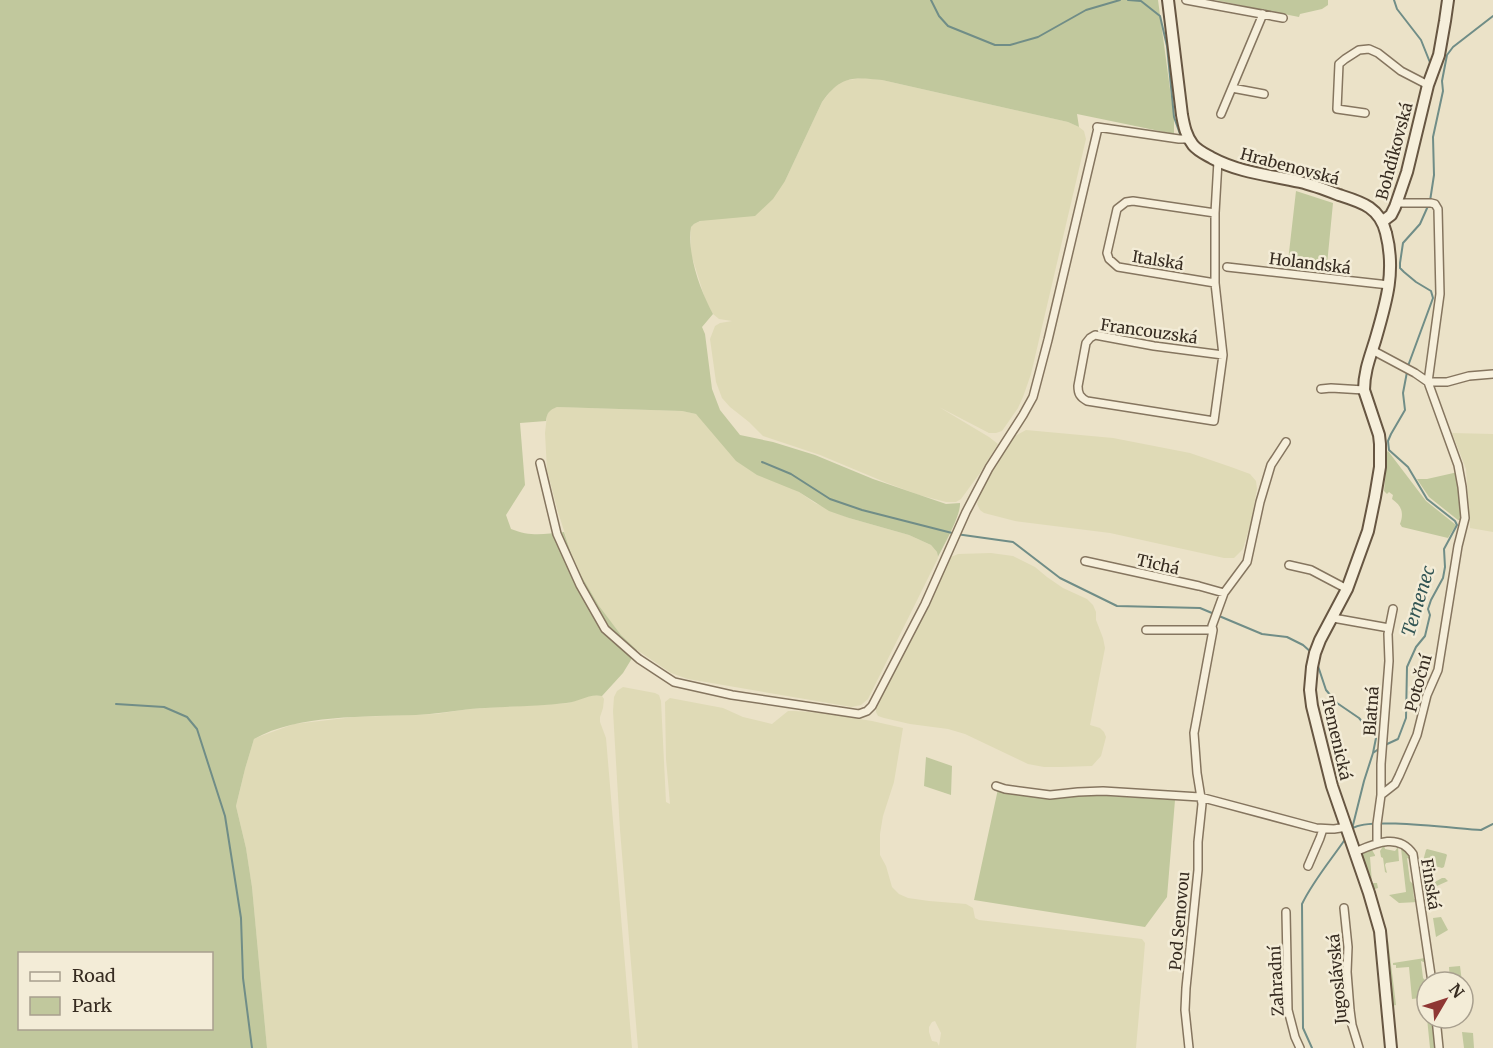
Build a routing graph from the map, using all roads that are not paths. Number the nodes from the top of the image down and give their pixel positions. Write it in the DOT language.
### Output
graph roads {
  1 [pos="1168,0"];
  2 [pos="1186,0"];
  3 [pos="1448,0"];
  4 [pos="1263,14"];
  5 [pos="1283,18"];
  6 [pos="1428,85"];
  7 [pos="1232,88"];
  8 [pos="1264,94"];
  9 [pos="1365,113"];
  10 [pos="1221,114"];
  11 [pos="1189,139"];
  12 [pos="1218,161"];
  13 [pos="1398,203"];
  14 [pos="1215,213"];
  15 [pos="1383,221"];
  16 [pos="1227,267"];
  17 [pos="1215,283"];
  18 [pos="1389,285"];
  19 [pos="1372,350"];
  20 [pos="1223,355"];
  21 [pos="1493,374"];
  22 [pos="1428,382"];
  23 [pos="1321,389"];
  24 [pos="1364,390"];
  25 [pos="1286,442"];
  26 [pos="540,463"];
  27 [pos="1085,561"];
  28 [pos="1289,565"];
  29 [pos="1347,589"];
  30 [pos="1224,594"];
  31 [pos="1393,609"];
  32 [pos="1333,618"];
  33 [pos="1389,628"];
  34 [pos="1146,630"];
  35 [pos="1213,630"];
  36 [pos="996,786"];
  37 [pos="1381,795"];
  38 [pos="1200,797"];
  39 [pos="1323,829"];
  40 [pos="1347,829"];
  41 [pos="1377,843"];
  42 [pos="1354,849"];
  43 [pos="1308,866"];
  44 [pos="1344,908"];
  45 [pos="1286,912"];
  46 [pos="1430,970"];
  47 [pos="1437,1030"];
  48 [pos="1189,1048"];
  49 [pos="1300,1048"];
  50 [pos="1359,1048"];
  51 [pos="1391,1048"];
  52 [pos="1439,1048"];
  1 -- 11 [label="street"];
  2 -- 4 [label="street"];
  3 -- 6 [label="street, Bohdíkovská"];
  4 -- 5 [label="street"];
  4 -- 7 [label="street"];
  6 -- 9 [label="street, Bohdíkovská"];
  6 -- 13 [label="street, Bohdíkovská"];
  7 -- 8 [label="street"];
  7 -- 10 [label="street"];
  11 -- 12 [label="street, Hrabenovská"];
  11 -- 26 [label="street"];
  12 -- 14 [label="street"];
  12 -- 15 [label="street, Hrabenovská"];
  13 -- 15 [label="street, Bohdíkovská"];
  13 -- 22 [label="street, Potoční"];
  14 -- 17 [label="street"];
  14 -- 17 [label="street, Italská"];
  15 -- 18 [label="street, Temenická"];
  16 -- 18 [label="street, Holandská"];
  17 -- 20 [label="street"];
  18 -- 19 [label="street, Temenická"];
  19 -- 22 [label="street"];
  19 -- 24 [label="street, Temenická"];
  20 -- 20 [label="street, Francouzská"];
  21 -- 22 [label="street"];
  22 -- 37 [label="street, Potoční"];
  23 -- 24 [label="street"];
  24 -- 29 [label="street, Temenická"];
  25 -- 30 [label="street, Pod Senovou"];
  27 -- 30 [label="street, Tichá"];
  28 -- 29 [label="street"];
  29 -- 32 [label="street, Temenická"];
  30 -- 35 [label="street, Pod Senovou"];
  31 -- 33 [label="street, Blatná"];
  32 -- 33 [label="street"];
  32 -- 40 [label="street, Temenická"];
  33 -- 37 [label="street, Blatná"];
  34 -- 35 [label="street"];
  35 -- 38 [label="street, Pod Senovou"];
  36 -- 38 [label="street"];
  37 -- 41 [label="street"];
  38 -- 39 [label="street"];
  38 -- 48 [label="street, Pod Senovou"];
  39 -- 40 [label="street"];
  39 -- 43 [label="street"];
  40 -- 42 [label="street, Temenická"];
  41 -- 42 [label="street"];
  41 -- 46 [label="street, Finská"];
  42 -- 51 [label="street, Temenická"];
  44 -- 50 [label="street, Jugoslávská"];
  45 -- 49 [label="street, Zahradní"];
  47 -- 52 [label="street"];
}
